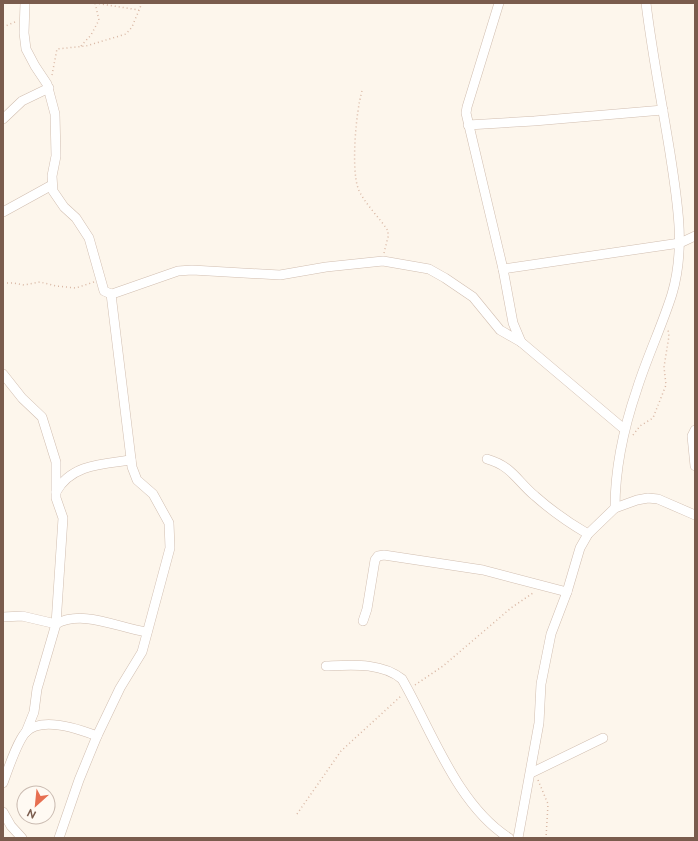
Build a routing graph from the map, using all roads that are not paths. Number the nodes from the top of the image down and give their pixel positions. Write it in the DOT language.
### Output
graph roads {
  1 [pos="25,3"];
  2 [pos="499,3"];
  3 [pos="646,3"];
  4 [pos="49,88"];
  5 [pos="663,110"];
  6 [pos="3,119"];
  7 [pos="468,125"];
  8 [pos="52,185"];
  9 [pos="3,212"];
  10 [pos="695,236"];
  11 [pos="680,243"];
  12 [pos="503,269"];
  13 [pos="111,294"];
  14 [pos="521,342"];
  15 [pos="3,374"];
  16 [pos="624,429"];
  17 [pos="695,430"];
  18 [pos="487,459"];
  19 [pos="131,460"];
  20 [pos="695,466"];
  21 [pos="56,492"];
  22 [pos="615,508"];
  23 [pos="695,514"];
  24 [pos="588,534"];
  25 [pos="567,592"];
  26 [pos="3,617"];
  27 [pos="363,621"];
  28 [pos="56,624"];
  29 [pos="147,632"];
  30 [pos="326,666"];
  31 [pos="26,732"];
  32 [pos="97,736"];
  33 [pos="603,738"];
  34 [pos="532,772"];
  35 [pos="3,783"];
  36 [pos="3,812"];
  37 [pos="58,836"];
  38 [pos="22,838"];
  39 [pos="509,838"];
  40 [pos="518,838"];
  1 -- 4 [label="street"];
  2 -- 7 [label="street"];
  3 -- 5 [label="street"];
  4 -- 6 [label="street"];
  4 -- 8 [label="street"];
  5 -- 7 [label="street"];
  5 -- 11 [label="street"];
  7 -- 12 [label="street"];
  8 -- 9 [label="street"];
  8 -- 13 [label="street"];
  10 -- 11 [label="street"];
  11 -- 12 [label="street"];
  11 -- 16 [label="street"];
  12 -- 14 [label="street"];
  13 -- 14 [label="street"];
  13 -- 19 [label="street"];
  14 -- 16 [label="street"];
  15 -- 21 [label="street"];
  16 -- 22 [label="street"];
  17 -- 20 [label="street"];
  18 -- 24 [label="street"];
  19 -- 21 [label="street"];
  19 -- 29 [label="street"];
  21 -- 28 [label="street"];
  22 -- 23 [label="street"];
  22 -- 24 [label="street"];
  24 -- 25 [label="street"];
  25 -- 27 [label="street"];
  25 -- 34 [label="street"];
  26 -- 28 [label="street"];
  28 -- 29 [label="street"];
  28 -- 31 [label="street"];
  29 -- 32 [label="street"];
  30 -- 39 [label="street"];
  31 -- 32 [label="street"];
  31 -- 35 [label="street"];
  32 -- 37 [label="street"];
  33 -- 34 [label="street"];
  34 -- 40 [label="street"];
  36 -- 38 [label="street"];
}
